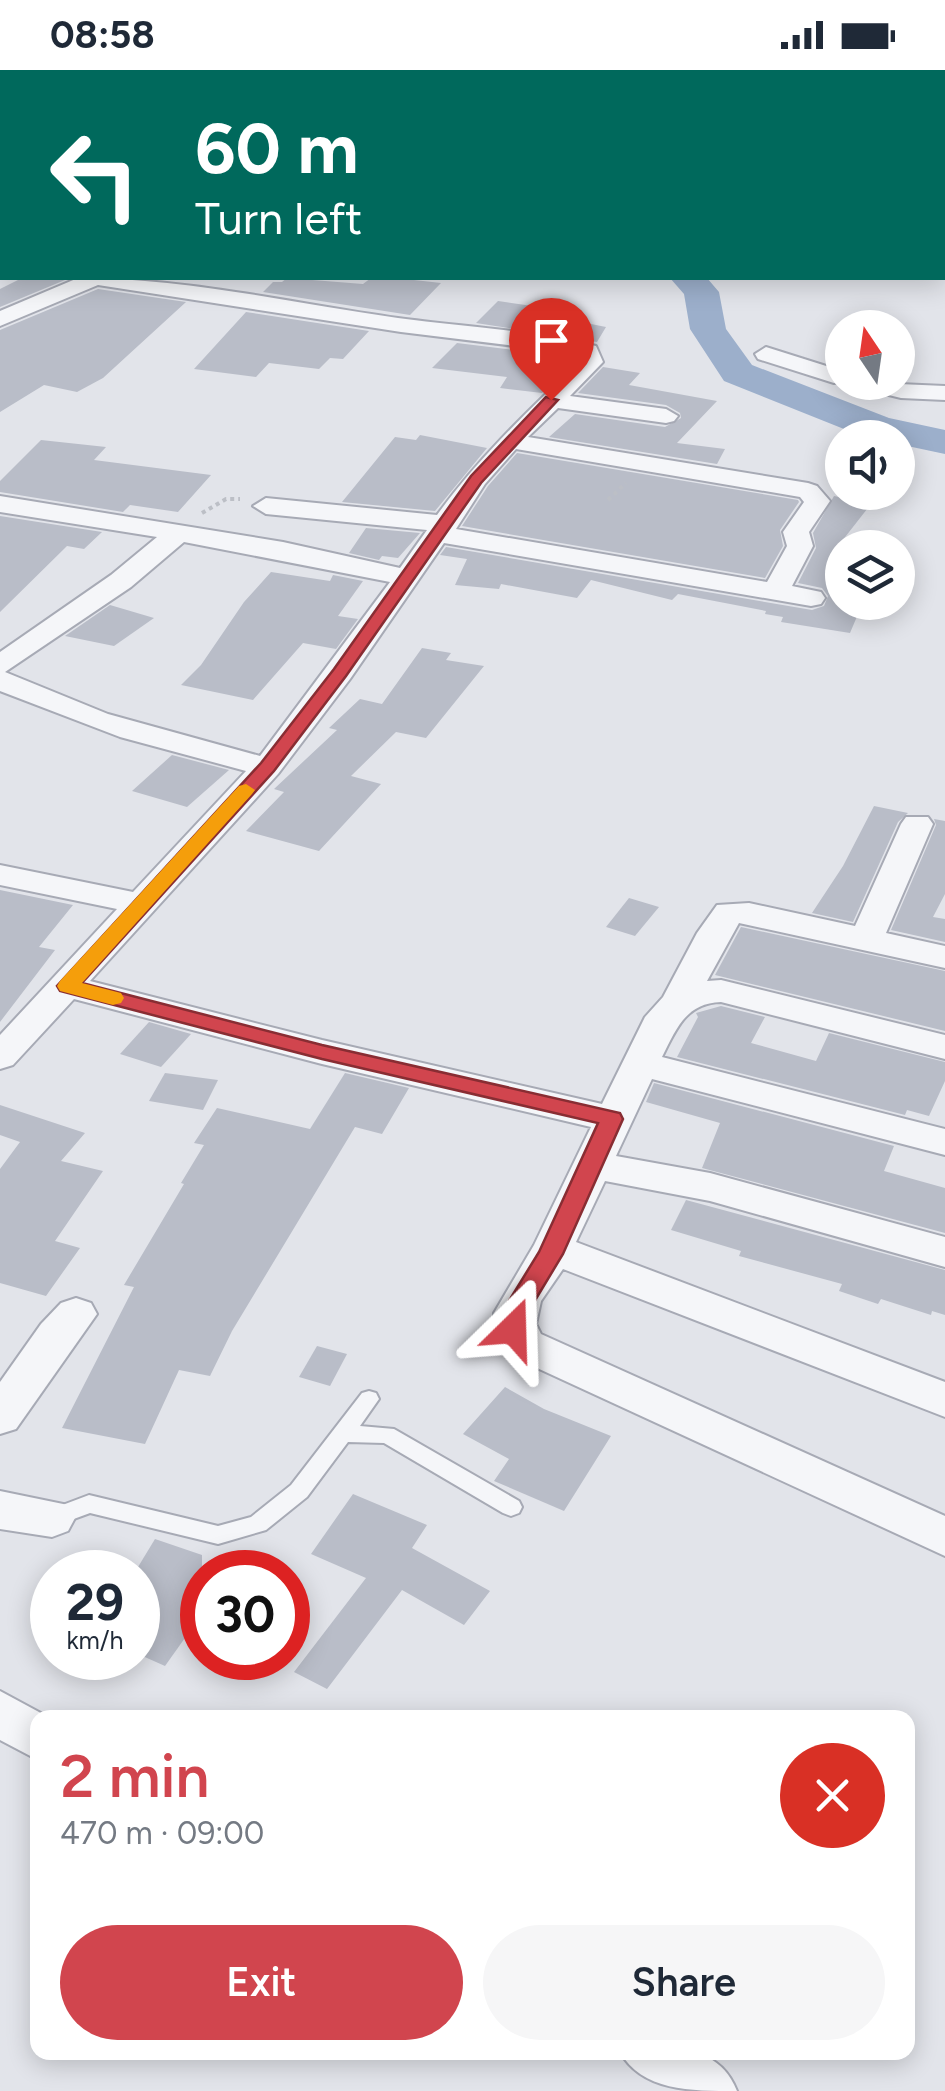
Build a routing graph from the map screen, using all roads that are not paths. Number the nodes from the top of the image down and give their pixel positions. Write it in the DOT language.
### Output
graph roads {
  1 [pos="90,280"];
  2 [pos="114,280"];
  3 [pos="0,319"];
  4 [pos="766,354"];
  5 [pos="825,373"];
  6 [pos="915,392"];
  7 [pos="945,394"];
  8 [pos="551,400"];
  9 [pos="666,416"];
  10 [pos="510,441"];
  11 [pos="266,506"];
  12 [pos="2,517"];
  13 [pos="442,529"];
  14 [pos="178,533"];
  15 [pos="406,577"];
  16 [pos="775,592"];
  17 [pos="810,598"];
  18 [pos="0,665"];
  19 [pos="0,680"];
  20 [pos="268,767"];
  21 [pos="917,824"];
  22 [pos="0,874"];
  23 [pos="140,904"];
  24 [pos="866,940"];
  25 [pos="945,957"];
  26 [pos="68,986"];
  27 [pos="680,999"];
  28 [pos="945,1047"];
  29 [pos="0,1057"];
  30 [pos="642,1064"];
  31 [pos="612,1119"];
  32 [pos="945,1142"];
  33 [pos="594,1166"];
  34 [pos="945,1252"];
  35 [pos="550,1254"];
  36 [pos="76,1314"];
  37 [pos="369,1398"];
  38 [pos="945,1400"];
  39 [pos="0,1417"];
  40 [pos="342,1434"];
  41 [pos="511,1507"];
  42 [pos="0,1510"];
  43 [pos="52,1518"];
  44 [pos="945,1538"];
  45 [pos="0,1712"];
  46 [pos="30,1732"];
  47 [pos="661,2060"];
  48 [pos="708,2091"];
  1 -- 3 [label="street"];
  2 -- 8 [label="street"];
  4 -- 5 [label="street"];
  6 -- 7 [label="street"];
  8 -- 9 [label="street"];
  8 -- 10 [label="street"];
  10 -- 13 [label="street"];
  10 -- 16 [label="street"];
  11 -- 13 [label="street"];
  12 -- 14 [label="street"];
  13 -- 15 [label="street"];
  13 -- 16 [label="street"];
  14 -- 15 [label="street"];
  14 -- 18 [label="street"];
  15 -- 20 [label="street"];
  16 -- 17 [label="street"];
  19 -- 20 [label="street"];
  20 -- 23 [label="street"];
  21 -- 24 [label="street"];
  22 -- 23 [label="street"];
  23 -- 26 [label="street"];
  24 -- 25 [label="street"];
  24 -- 27 [label="street"];
  26 -- 29 [label="street"];
  26 -- 31 [label="street"];
  27 -- 28 [label="street"];
  27 -- 30 [label="street"];
  30 -- 31 [label="street"];
  30 -- 32 [label="street"];
  31 -- 33 [label="street"];
  33 -- 34 [label="street"];
  33 -- 35 [label="street"];
  35 -- 38 [label="street"];
  35 -- 44 [label="street"];
  36 -- 39 [label="street"];
  37 -- 40 [label="lane"];
  40 -- 41 [label="lane"];
  40 -- 43 [label="lane"];
  42 -- 43 [label="street"];
  45 -- 46 [label="street"];
  47 -- 48 [label="street"];
}
